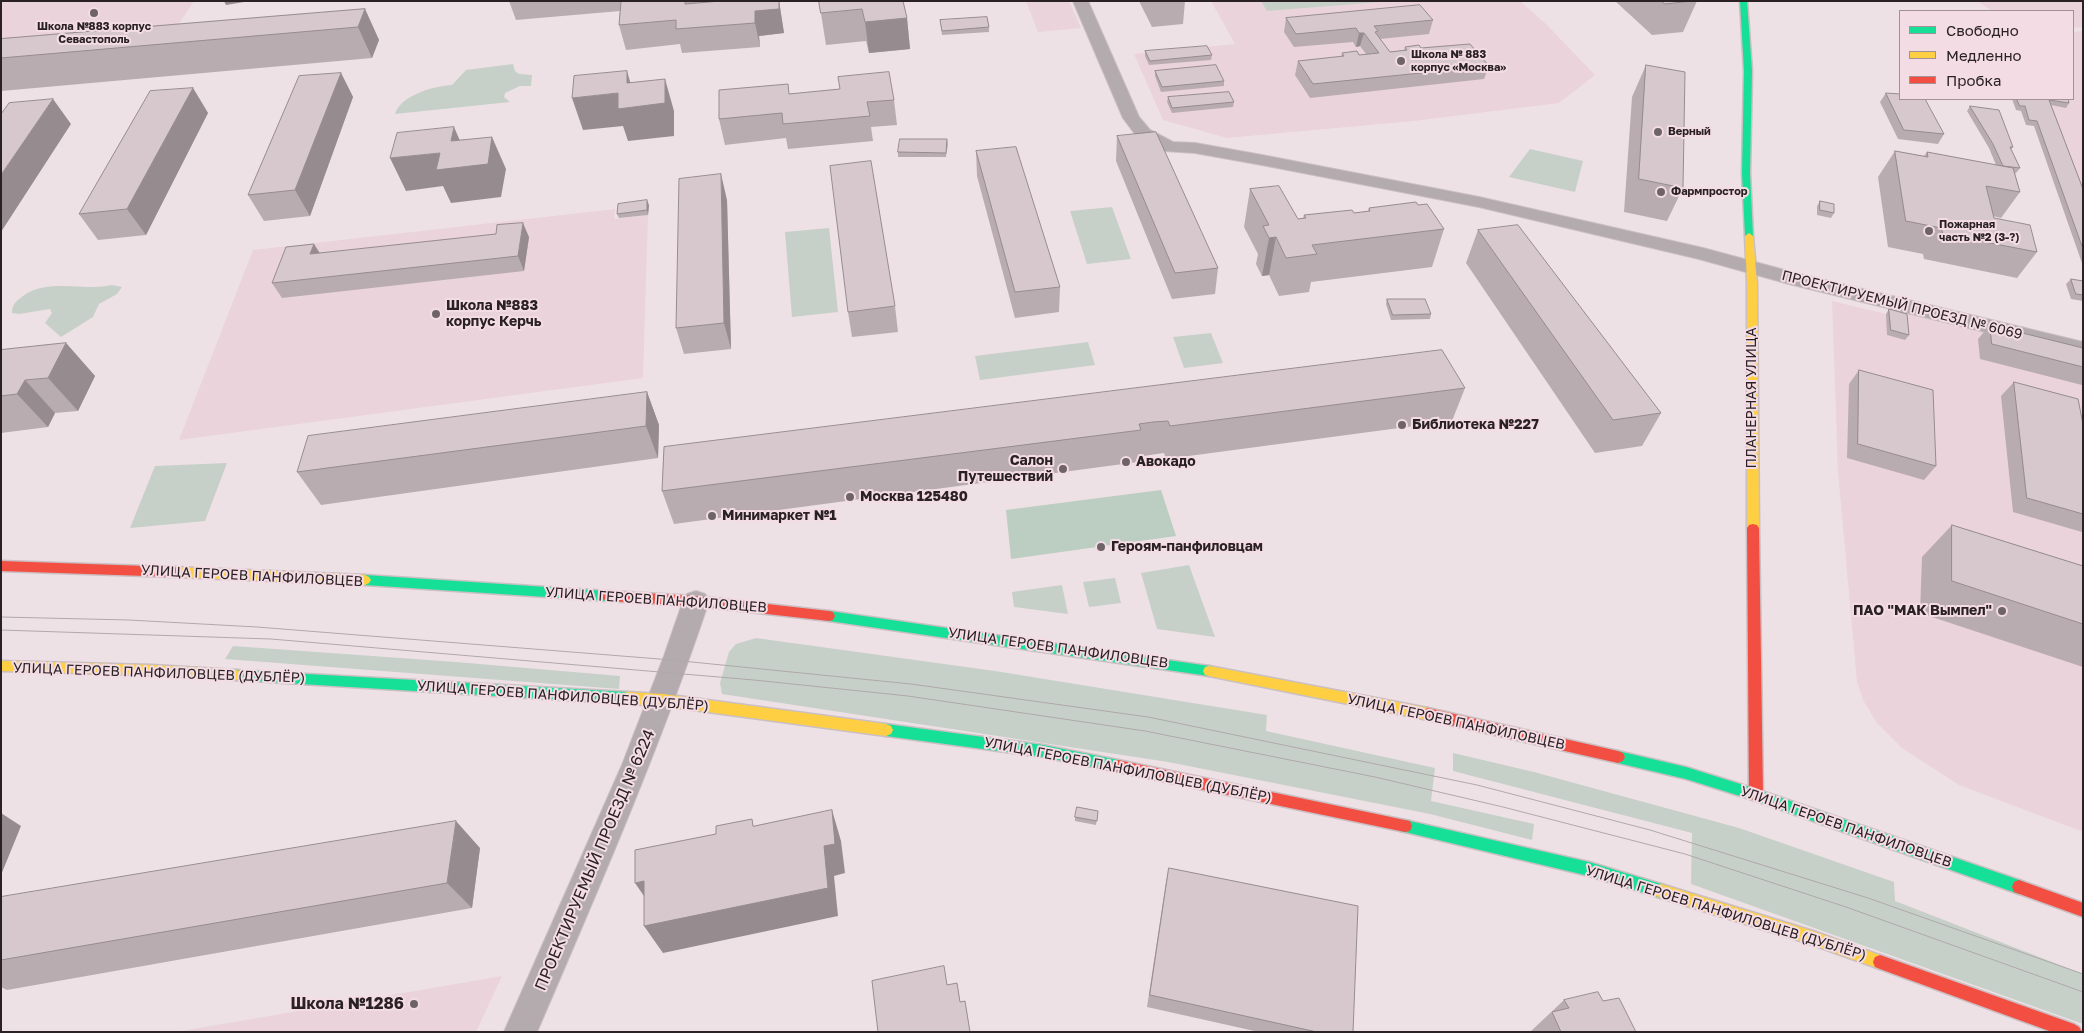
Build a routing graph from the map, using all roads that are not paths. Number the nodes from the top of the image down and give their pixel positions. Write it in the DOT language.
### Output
graph roads {
  1 [pos="1080,1"];
  2 [pos="1743,1"];
  3 [pos="1751,267"];
  4 [pos="2083,349"];
  5 [pos="1,566"];
  6 [pos="696,601"];
  7 [pos="1,666"];
  8 [pos="663,700"];
  9 [pos="1756,795"];
  10 [pos="2083,910"];
  11 [pos="520,1032"];
  12 [pos="2074,1032"];
  1 -- 3 [label="street, ПРОЕКТИРУЕМЫЙ ПРОЕЗД № 6069"];
  2 -- 3 [label="main road, ПЛАНЕРНАЯ УЛИЦА"];
  3 -- 4 [label="street, ПРОЕКТИРУЕМЫЙ ПРОЕЗД № 6069"];
  3 -- 9 [label="main road, ПЛАНЕРНАЯ УЛИЦА"];
  5 -- 6 [label="main road, УЛИЦА ГЕРОЕВ ПАНФИЛОВЦЕВ"];
  6 -- 8 [label="street, ПРОЕКТИРУЕМЫЙ ПРОЕЗД № 6224"];
  6 -- 9 [label="main road, УЛИЦА ГЕРОЕВ ПАНФИЛОВЦЕВ"];
  7 -- 8 [label="main road, УЛИЦА ГЕРОЕВ ПАНФИЛОВЦЕВ (ДУБЛЁР)"];
  8 -- 11 [label="street, ПРОЕКТИРУЕМЫЙ ПРОЕЗД № 6224"];
  8 -- 12 [label="main road, УЛИЦА ГЕРОЕВ ПАНФИЛОВЦЕВ (ДУБЛЁР)"];
  9 -- 10 [label="main road, УЛИЦА ГЕРОЕВ ПАНФИЛОВЦЕВ"];
}
